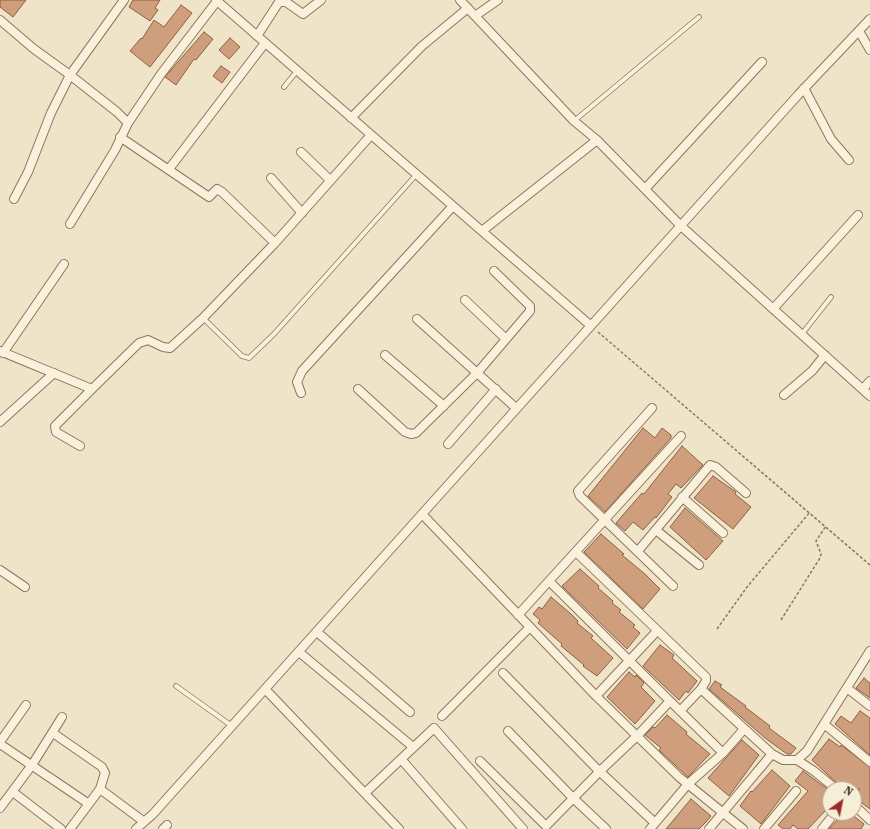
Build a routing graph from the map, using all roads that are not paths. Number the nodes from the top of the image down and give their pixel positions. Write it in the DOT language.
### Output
graph roads {
  1 [pos="124,0"];
  2 [pos="321,0"];
  3 [pos="460,0"];
  4 [pos="498,0"];
  5 [pos="216,2"];
  6 [pos="465,10"];
  7 [pos="475,16"];
  8 [pos="699,17"];
  9 [pos="870,19"];
  10 [pos="0,20"];
  11 [pos="859,31"];
  12 [pos="257,36"];
  13 [pos="264,44"];
  14 [pos="870,50"];
  15 [pos="762,62"];
  16 [pos="295,72"];
  17 [pos="70,75"];
  18 [pos="284,87"];
  19 [pos="804,88"];
  20 [pos="351,118"];
  21 [pos="574,121"];
  22 [pos="128,123"];
  23 [pos="120,137"];
  24 [pos="367,139"];
  25 [pos="593,143"];
  26 [pos="301,152"];
  27 [pos="849,160"];
  28 [pos="169,169"];
  29 [pos="415,176"];
  30 [pos="271,178"];
  31 [pos="330,180"];
  32 [pos="645,189"];
  33 [pos="14,199"];
  34 [pos="451,208"];
  35 [pos="302,213"];
  36 [pos="858,215"];
  37 [pos="70,224"];
  38 [pos="677,230"];
  39 [pos="482,231"];
  40 [pos="275,243"];
  41 [pos="64,264"];
  42 [pos="494,271"];
  43 [pos="831,297"];
  44 [pos="465,300"];
  45 [pos="773,309"];
  46 [pos="203,318"];
  47 [pos="417,320"];
  48 [pos="588,328"];
  49 [pos="802,334"];
  50 [pos="506,338"];
  51 [pos="2,352"];
  52 [pos="385,355"];
  53 [pos="823,359"];
  54 [pos="478,372"];
  55 [pos="54,373"];
  56 [pos="870,381"];
  57 [pos="92,389"];
  58 [pos="358,389"];
  59 [pos="496,389"];
  60 [pos="863,389"];
  61 [pos="301,393"];
  62 [pos="784,395"];
  63 [pos="870,396"];
  64 [pos="444,406"];
  65 [pos="516,408"];
  66 [pos="652,408"];
  67 [pos="0,422"];
  68 [pos="681,436"];
  69 [pos="448,444"];
  70 [pos="80,446"];
  71 [pos="746,493"];
  72 [pos="682,497"];
  73 [pos="422,514"];
  74 [pos="606,520"];
  75 [pos="656,530"];
  76 [pos="723,532"];
  77 [pos="638,551"];
  78 [pos="576,552"];
  79 [pos="698,565"];
  80 [pos="0,570"];
  81 [pos="549,581"];
  82 [pos="673,586"];
  83 [pos="26,587"];
  84 [pos="518,615"];
  85 [pos="530,627"];
  86 [pos="657,631"];
  87 [pos="317,632"];
  88 [pos="870,651"];
  89 [pos="299,652"];
  90 [pos="629,661"];
  91 [pos="503,673"];
  92 [pos="176,686"];
  93 [pos="847,688"];
  94 [pos="265,689"];
  95 [pos="701,689"];
  96 [pos="596,696"];
  97 [pos="670,701"];
  98 [pos="26,705"];
  99 [pos="870,706"];
  100 [pos="680,711"];
  101 [pos="410,712"];
  102 [pos="442,716"];
  103 [pos="62,717"];
  104 [pos="824,724"];
  105 [pos="232,726"];
  106 [pos="744,729"];
  107 [pos="508,731"];
  108 [pos="53,733"];
  109 [pos="638,735"];
  110 [pos="0,743"];
  111 [pos="413,747"];
  112 [pos="723,753"];
  113 [pos="772,754"];
  114 [pos="401,759"];
  115 [pos="798,760"];
  116 [pos="480,761"];
  117 [pos="870,762"];
  118 [pos="32,765"];
  119 [pos="600,771"];
  120 [pos="826,781"];
  121 [pos="688,784"];
  122 [pos="100,789"];
  123 [pos="796,791"];
  124 [pos="13,792"];
  125 [pos="365,793"];
  126 [pos="573,798"];
  127 [pos="89,804"];
  128 [pos="0,808"];
  129 [pos="862,812"];
  130 [pos="724,813"];
  131 [pos="870,820"];
  132 [pos="143,821"];
  133 [pos="828,821"];
  134 [pos="652,826"];
  135 [pos="61,829"];
  136 [pos="70,829"];
  137 [pos="136,829"];
  138 [pos="399,829"];
  139 [pos="462,829"];
  140 [pos="523,829"];
  141 [pos="606,829"];
  142 [pos="709,829"];
  143 [pos="743,829"];
  144 [pos="764,829"];
  145 [pos="822,829"];
  1 -- 17 [label="street"];
  2 -- 12 [label="street"];
  3 -- 6 [label="street"];
  4 -- 7 [label="street"];
  5 -- 12 [label="street"];
  5 -- 22 [label="street"];
  6 -- 7 [label="street"];
  6 -- 20 [label="street"];
  7 -- 21 [label="street"];
  8 -- 21 [label="lane"];
  9 -- 11 [label="street"];
  10 -- 17 [label="street"];
  11 -- 14 [label="street"];
  11 -- 19 [label="street"];
  12 -- 13 [label="street"];
  13 -- 16 [label="street"];
  13 -- 28 [label="street"];
  15 -- 32 [label="street"];
  16 -- 18 [label="lane"];
  16 -- 20 [label="street"];
  17 -- 22 [label="street"];
  17 -- 33 [label="street"];
  19 -- 27 [label="street"];
  19 -- 38 [label="street"];
  20 -- 24 [label="street"];
  21 -- 25 [label="street"];
  22 -- 23 [label="street"];
  23 -- 28 [label="street"];
  23 -- 37 [label="street"];
  24 -- 29 [label="street"];
  24 -- 31 [label="street"];
  25 -- 32 [label="street"];
  25 -- 39 [label="street"];
  26 -- 31 [label="street"];
  28 -- 40 [label="street"];
  29 -- 34 [label="street"];
  29 -- 46 [label="lane"];
  30 -- 35 [label="street"];
  31 -- 35 [label="street"];
  32 -- 38 [label="street"];
  34 -- 39 [label="street"];
  34 -- 61 [label="street"];
  35 -- 40 [label="street"];
  36 -- 45 [label="street"];
  38 -- 45 [label="street"];
  38 -- 48 [label="street"];
  39 -- 48 [label="street"];
  40 -- 46 [label="street"];
  41 -- 51 [label="street"];
  42 -- 50 [label="street"];
  43 -- 49 [label="lane"];
  44 -- 50 [label="street"];
  45 -- 49 [label="street"];
  46 -- 57 [label="street"];
  47 -- 54 [label="street"];
  48 -- 65 [label="street"];
  49 -- 53 [label="street"];
  50 -- 54 [label="street"];
  51 -- 55 [label="street"];
  52 -- 64 [label="street"];
  53 -- 60 [label="street"];
  53 -- 62 [label="street"];
  54 -- 59 [label="street"];
  54 -- 64 [label="street"];
  55 -- 57 [label="street"];
  55 -- 67 [label="street"];
  56 -- 60 [label="street"];
  57 -- 70 [label="street"];
  58 -- 64 [label="street"];
  59 -- 65 [label="street"];
  59 -- 69 [label="street"];
  60 -- 63 [label="street"];
  65 -- 73 [label="street"];
  66 -- 74 [label="street"];
  68 -- 74 [label="street"];
  71 -- 72 [label="street"];
  72 -- 75 [label="street"];
  72 -- 76 [label="street"];
  73 -- 84 [label="street"];
  73 -- 87 [label="street"];
  74 -- 77 [label="street"];
  74 -- 78 [label="street"];
  75 -- 77 [label="street"];
  75 -- 79 [label="street"];
  77 -- 82 [label="street"];
  78 -- 81 [label="street"];
  78 -- 86 [label="street"];
  80 -- 83 [label="street"];
  81 -- 84 [label="street"];
  81 -- 90 [label="street"];
  84 -- 85 [label="street"];
  85 -- 96 [label="street"];
  85 -- 102 [label="street"];
  86 -- 90 [label="street"];
  86 -- 95 [label="street"];
  87 -- 89 [label="street"];
  87 -- 101 [label="street"];
  88 -- 93 [label="street"];
  89 -- 94 [label="street"];
  89 -- 111 [label="street"];
  90 -- 96 [label="street"];
  90 -- 97 [label="street"];
  91 -- 119 [label="street"];
  92 -- 105 [label="lane"];
  93 -- 99 [label="street"];
  93 -- 104 [label="street"];
  94 -- 105 [label="street"];
  94 -- 125 [label="street"];
  95 -- 100 [label="street"];
  95 -- 106 [label="street"];
  96 -- 109 [label="street"];
  97 -- 100 [label="street"];
  97 -- 109 [label="street"];
  98 -- 110 [label="street"];
  100 -- 112 [label="street"];
  103 -- 108 [label="street"];
  104 -- 115 [label="street"];
  104 -- 117 [label="street"];
  105 -- 132 [label="street"];
  106 -- 112 [label="street"];
  106 -- 113 [label="street"];
  107 -- 126 [label="street"];
  108 -- 118 [label="street"];
  108 -- 122 [label="street"];
  109 -- 119 [label="street"];
  109 -- 121 [label="street"];
  110 -- 118 [label="street"];
  111 -- 114 [label="street"];
  111 -- 140 [label="street"];
  112 -- 121 [label="street"];
  113 -- 115 [label="street"];
  113 -- 130 [label="street"];
  114 -- 125 [label="street"];
  114 -- 139 [label="street"];
  115 -- 120 [label="street"];
  116 -- 126 [label="street"];
  118 -- 124 [label="street"];
  118 -- 127 [label="street"];
  119 -- 126 [label="street"];
  119 -- 134 [label="street"];
  121 -- 130 [label="street"];
  121 -- 134 [label="street"];
  122 -- 127 [label="street"];
  122 -- 132 [label="street"];
  123 -- 144 [label="street"];
  124 -- 128 [label="street"];
  124 -- 135 [label="street"];
  125 -- 138 [label="street"];
  126 -- 141 [label="street"];
  127 -- 136 [label="street"];
  129 -- 131 [label="street"];
  130 -- 142 [label="street"];
  130 -- 143 [label="street"];
  132 -- 137 [label="street"];
  133 -- 145 [label="street"];
}
